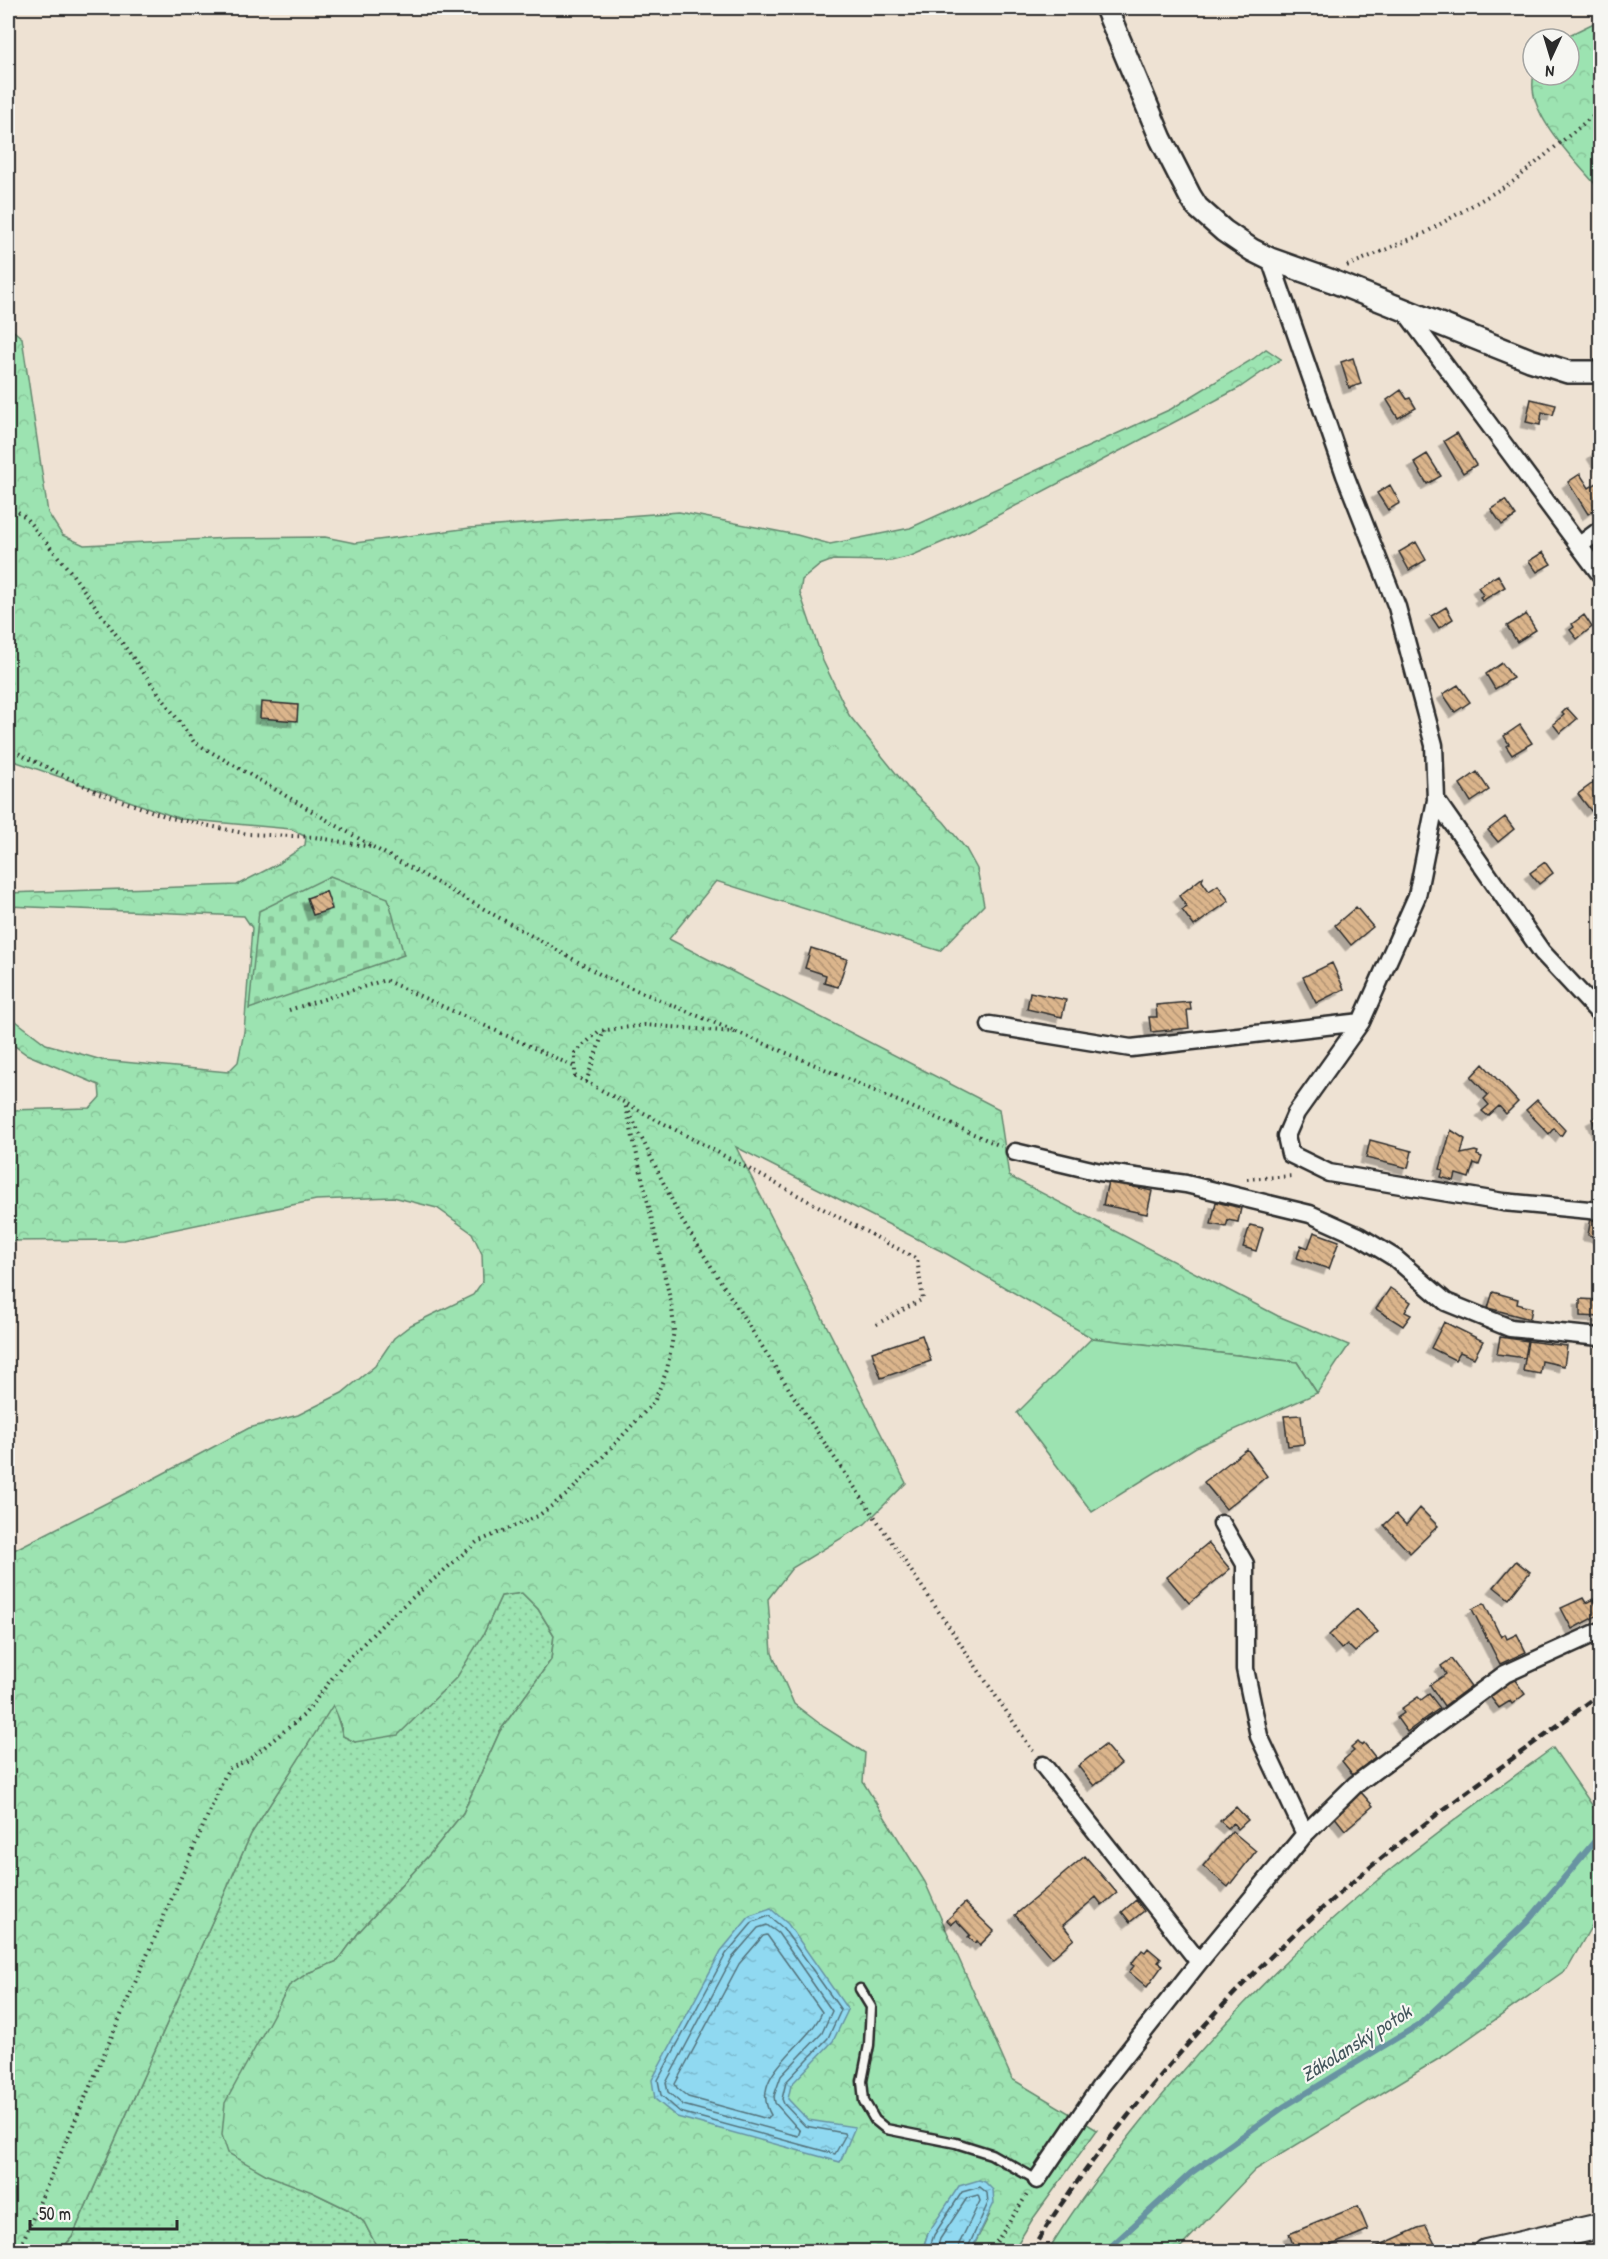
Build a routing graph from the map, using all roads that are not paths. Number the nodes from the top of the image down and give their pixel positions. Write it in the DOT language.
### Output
graph roads {
  1 [pos="1106,8"];
  2 [pos="1270,259"];
  3 [pos="1404,310"];
  4 [pos="1600,372"];
  5 [pos="1600,530"];
  6 [pos="1580,545"];
  7 [pos="1600,574"];
  8 [pos="1436,800"];
  9 [pos="1600,1014"];
  10 [pos="1361,1022"];
  11 [pos="990,1025"];
  12 [pos="1015,1152"];
  13 [pos="1600,1211"];
  14 [pos="1600,1337"];
  15 [pos="1222,1524"];
  16 [pos="1600,1631"];
  17 [pos="1043,1765"];
  18 [pos="1305,1834"];
  19 [pos="1199,1962"];
  20 [pos="860,1989"];
  21 [pos="1037,2180"];
  22 [pos="1600,2226"];
  23 [pos="1486,2252"];
  1 -- 2 [label="street"];
  2 -- 3 [label="street"];
  2 -- 8 [label="street"];
  3 -- 4 [label="street"];
  3 -- 6 [label="street"];
  5 -- 6 [label="street"];
  6 -- 7 [label="street"];
  8 -- 9 [label="street"];
  8 -- 10 [label="street"];
  10 -- 11 [label="street"];
  10 -- 13 [label="street"];
  12 -- 14 [label="street"];
  15 -- 18 [label="street"];
  16 -- 18 [label="street"];
  17 -- 19 [label="street"];
  18 -- 19 [label="street"];
  19 -- 21 [label="street"];
  20 -- 21 [label="lane"];
  22 -- 23 [label="main road"];
}
